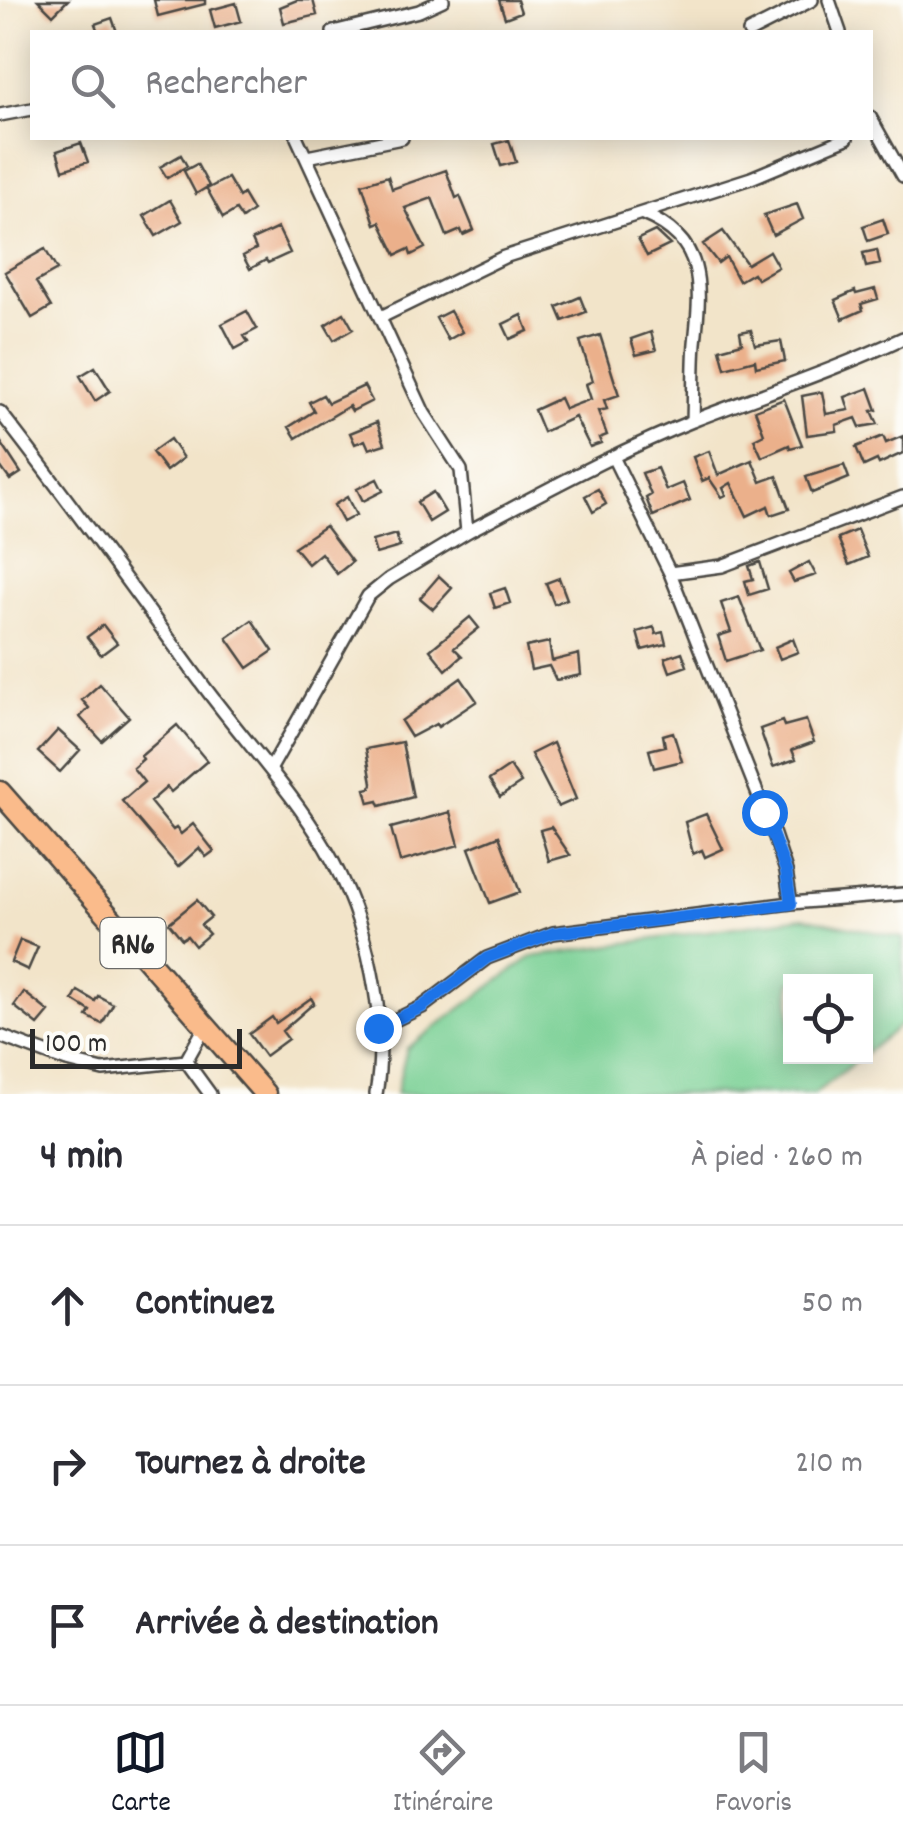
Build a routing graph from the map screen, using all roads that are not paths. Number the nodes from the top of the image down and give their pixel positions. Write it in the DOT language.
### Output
graph roads {
  1 [pos="443,0"];
  2 [pos="812,0"];
  3 [pos="829,0"];
  4 [pos="341,30"];
  5 [pos="753,30"];
  6 [pos="839,30"];
  7 [pos="30,108"];
  8 [pos="0,115"];
  9 [pos="873,125"];
  10 [pos="297,140"];
  11 [pos="392,140"];
  12 [pos="841,140"];
  13 [pos="898,156"];
  14 [pos="307,157"];
  15 [pos="903,176"];
  16 [pos="643,214"];
  17 [pos="381,317"];
  18 [pos="903,338"];
  19 [pos="0,412"];
  20 [pos="693,421"];
  21 [pos="613,457"];
  22 [pos="903,497"];
  23 [pos="468,532"];
  24 [pos="670,574"];
  25 [pos="271,768"];
  26 [pos="0,792"];
  27 [pos="903,894"];
  28 [pos="791,904"];
  29 [pos="205,1028"];
  30 [pos="378,1028"];
  31 [pos="0,1036"];
  32 [pos="186,1061"];
  33 [pos="210,1094"];
  34 [pos="266,1094"];
  35 [pos="376,1094"];
  1 -- 4 [label="street"];
  2 -- 5 [label="street"];
  3 -- 6 [label="street"];
  7 -- 8 [label="street"];
  9 -- 13 [label="street"];
  10 -- 14 [label="street"];
  11 -- 14 [label="street"];
  12 -- 16 [label="street"];
  13 -- 15 [label="street"];
  14 -- 17 [label="street"];
  16 -- 17 [label="street"];
  16 -- 20 [label="street"];
  17 -- 23 [label="street"];
  18 -- 20 [label="street"];
  19 -- 25 [label="street"];
  20 -- 21 [label="street"];
  21 -- 23 [label="street"];
  21 -- 24 [label="street"];
  22 -- 24 [label="street"];
  23 -- 25 [label="street"];
  24 -- 28 [label="street"];
  25 -- 30 [label="street"];
  26 -- 29 [label="highway, RN6"];
  27 -- 28 [label="street"];
  28 -- 30 [label="street"];
  29 -- 32 [label="street"];
  29 -- 34 [label="highway, RN6"];
  30 -- 35 [label="street"];
  31 -- 32 [label="street"];
  32 -- 33 [label="street"];
}
